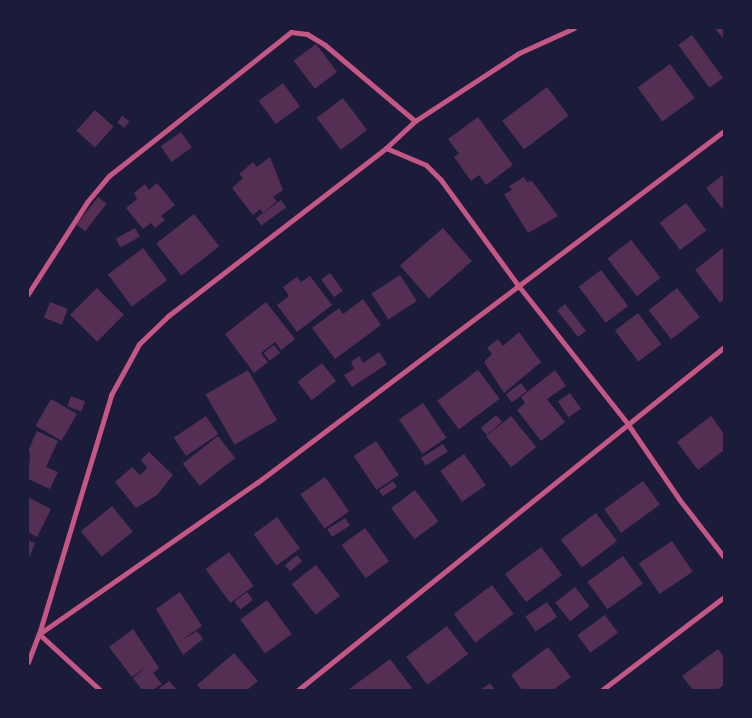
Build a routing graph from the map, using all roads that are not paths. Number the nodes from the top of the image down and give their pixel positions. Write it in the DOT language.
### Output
graph roads {
  1 [pos="574,28"];
  2 [pos="415,121"];
  3 [pos="724,131"];
  4 [pos="386,148"];
  5 [pos="517,284"];
  6 [pos="28,294"];
  7 [pos="724,347"];
  8 [pos="627,423"];
  9 [pos="724,557"];
  10 [pos="724,597"];
  11 [pos="39,634"];
  12 [pos="28,662"];
  13 [pos="100,690"];
  14 [pos="298,690"];
  15 [pos="602,690"];
  1 -- 2 [label="street"];
  2 -- 4 [label="street"];
  2 -- 6 [label="street"];
  3 -- 5 [label="street"];
  4 -- 5 [label="street"];
  4 -- 11 [label="street"];
  5 -- 8 [label="street"];
  5 -- 11 [label="street"];
  7 -- 8 [label="street"];
  8 -- 9 [label="street"];
  8 -- 14 [label="street"];
  10 -- 15 [label="street"];
  11 -- 12 [label="street"];
  11 -- 13 [label="street"];
}
